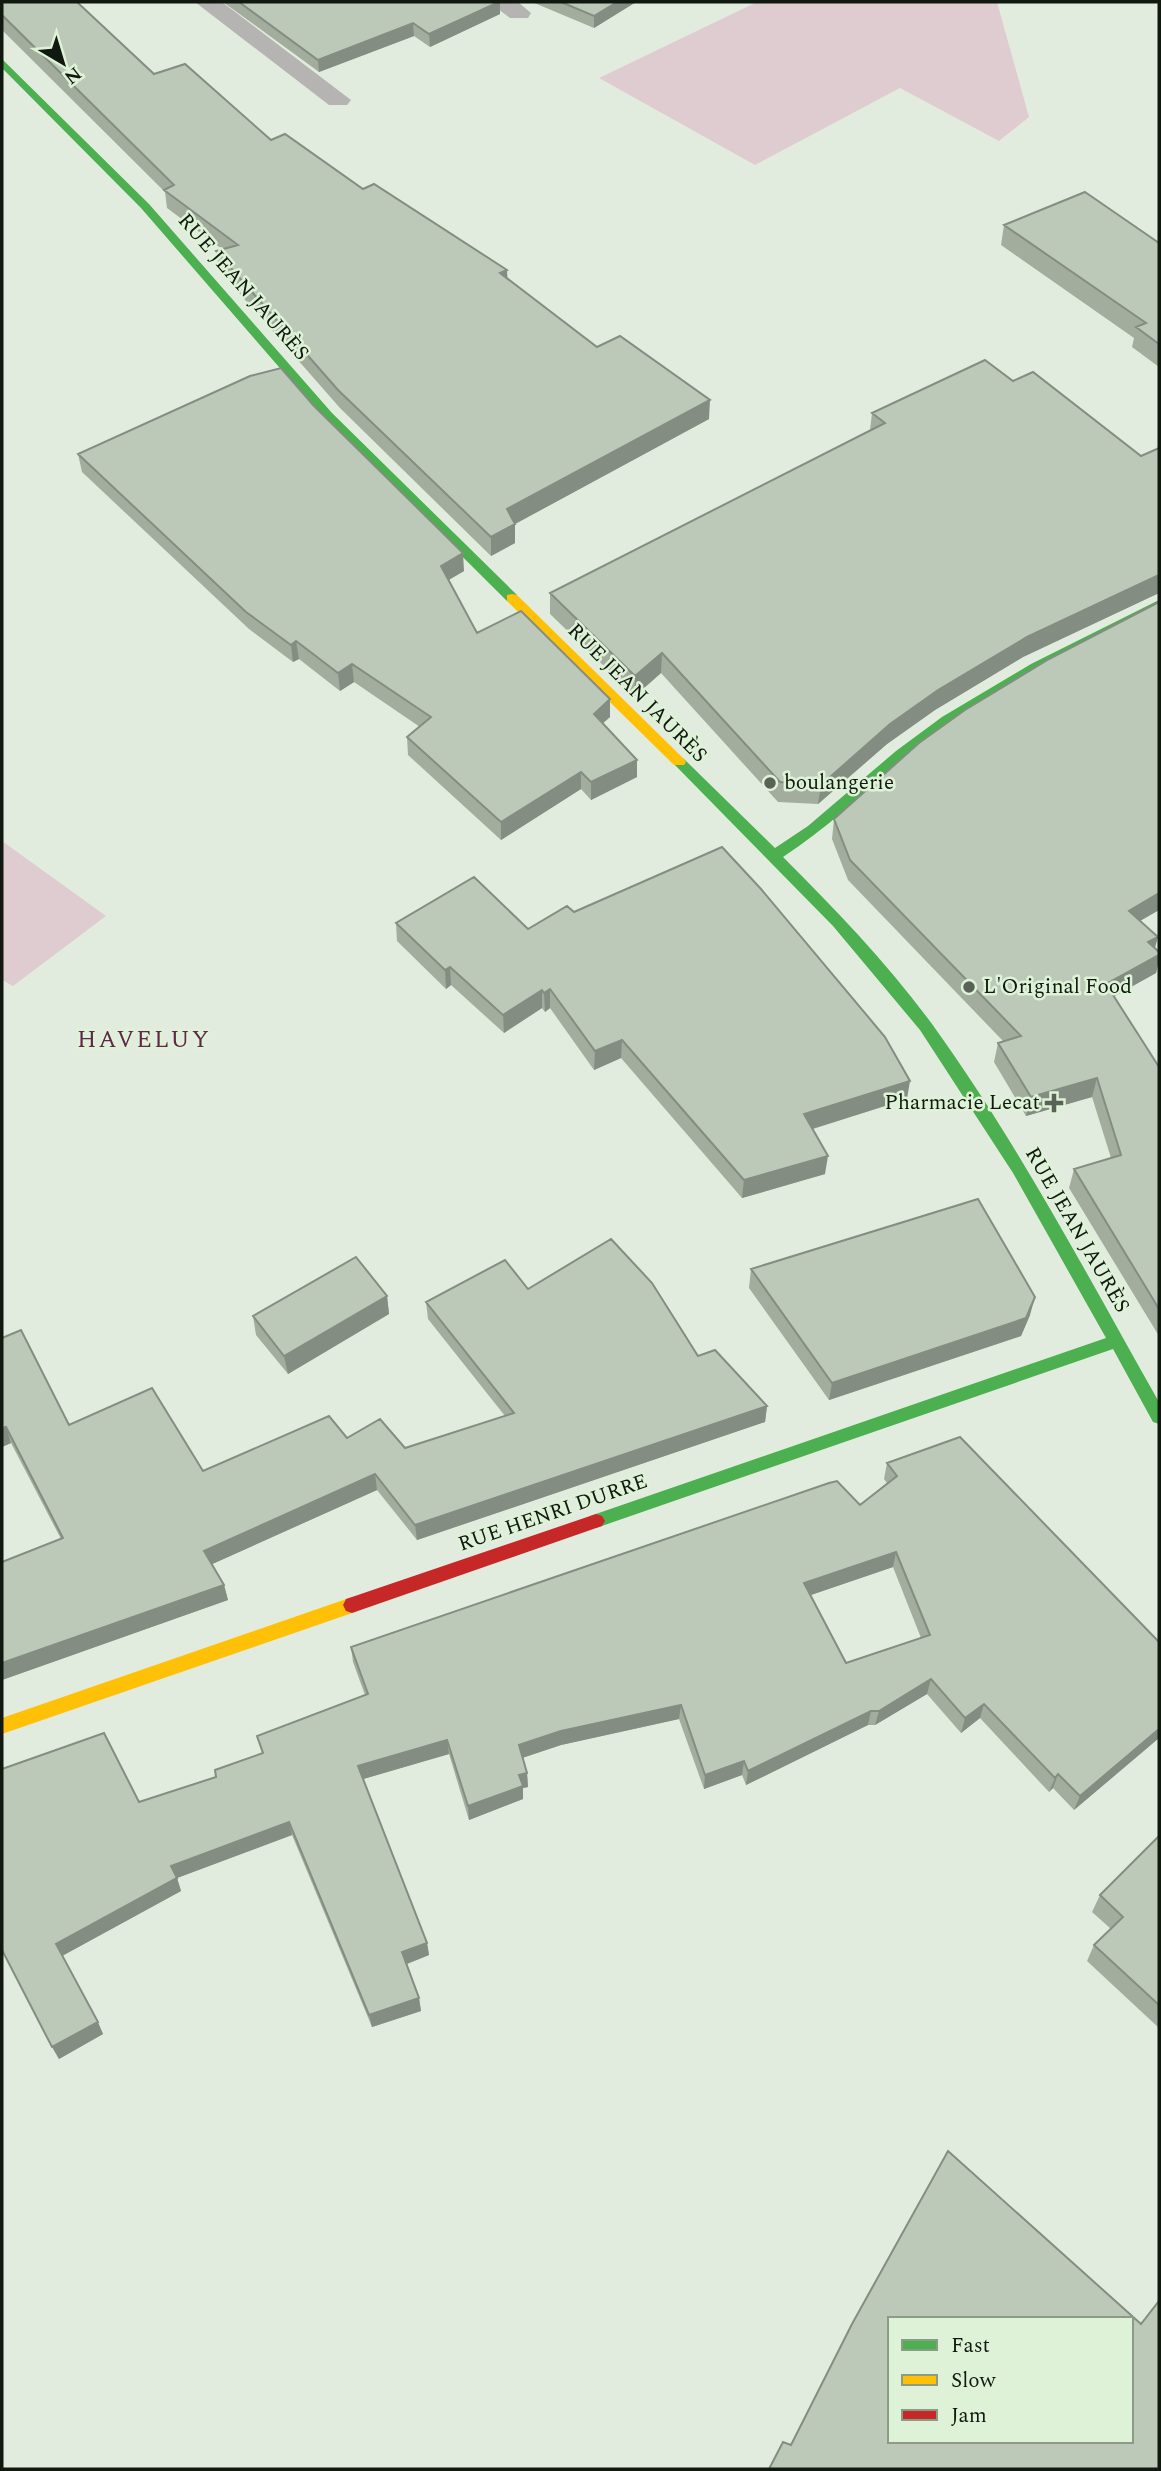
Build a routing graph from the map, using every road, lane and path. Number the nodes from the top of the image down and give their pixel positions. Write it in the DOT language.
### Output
graph roads {
  1 [pos="207,2"];
  2 [pos="2,62"];
  3 [pos="338,100"];
  4 [pos="1159,604"];
  5 [pos="774,856"];
  6 [pos="1117,1340"];
  7 [pos="1159,1417"];
  8 [pos="2,1726"];
  1 -- 3 [label="street"];
  2 -- 5 [label="main road, RUE JEAN JAURÈS"];
  4 -- 5 [label="main road"];
  5 -- 6 [label="main road, RUE JEAN JAURÈS"];
  6 -- 7 [label="main road, RUE JEAN JAURÈS"];
  6 -- 8 [label="main road, RUE HENRI DURRE"];
}
